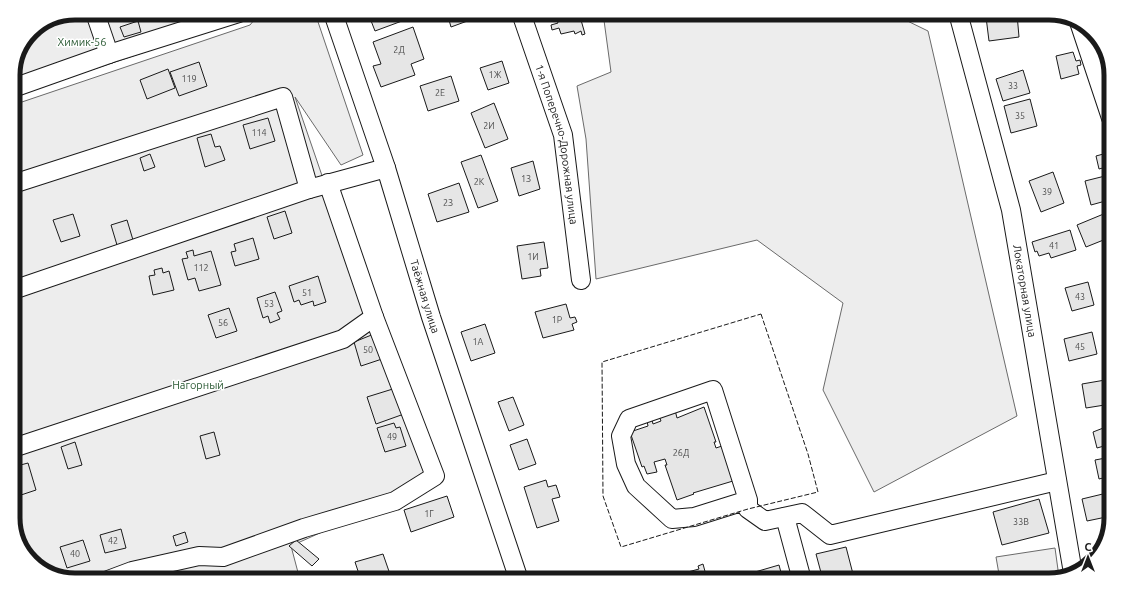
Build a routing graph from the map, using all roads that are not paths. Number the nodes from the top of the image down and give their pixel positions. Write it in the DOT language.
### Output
graph roads {
  1 [pos="97,20"];
  2 [pos="217,20"];
  3 [pos="335,20"];
  4 [pos="523,20"];
  5 [pos="960,20"];
  6 [pos="1082,32"];
  7 [pos="109,54"];
  8 [pos="20,86"];
  9 [pos="1104,97"];
  10 [pos="386,168"];
  11 [pos="20,182"];
  12 [pos="328,184"];
  13 [pos="309,189"];
  14 [pos="581,280"];
  15 [pos="20,288"];
  16 [pos="374,317"];
  17 [pos="20,446"];
  18 [pos="1057,481"];
  19 [pos="748,500"];
  20 [pos="785,517"];
  21 [pos="1072,568"];
  22 [pos="127,573"];
  23 [pos="517,573"];
  24 [pos="800,573"];
  1 -- 7 [label="street"];
  2 -- 7 [label="street"];
  3 -- 10 [label="street, Таёжная улица"];
  4 -- 14 [label="street, 1-я Поперечно-Дорожная улица"];
  5 -- 18 [label="street, Локаторная улица"];
  6 -- 9 [label="street"];
  7 -- 8 [label="street"];
  10 -- 12 [label="street"];
  10 -- 23 [label="street, Таёжная улица"];
  11 -- 13 [label="street"];
  12 -- 13 [label="street"];
  12 -- 16 [label="street"];
  13 -- 15 [label="street"];
  16 -- 17 [label="street"];
  16 -- 22 [label="street"];
  18 -- 20 [label="street"];
  18 -- 21 [label="street, Локаторная улица"];
  19 -- 19 [label="street"];
  19 -- 20 [label="street"];
  20 -- 24 [label="street"];
}
